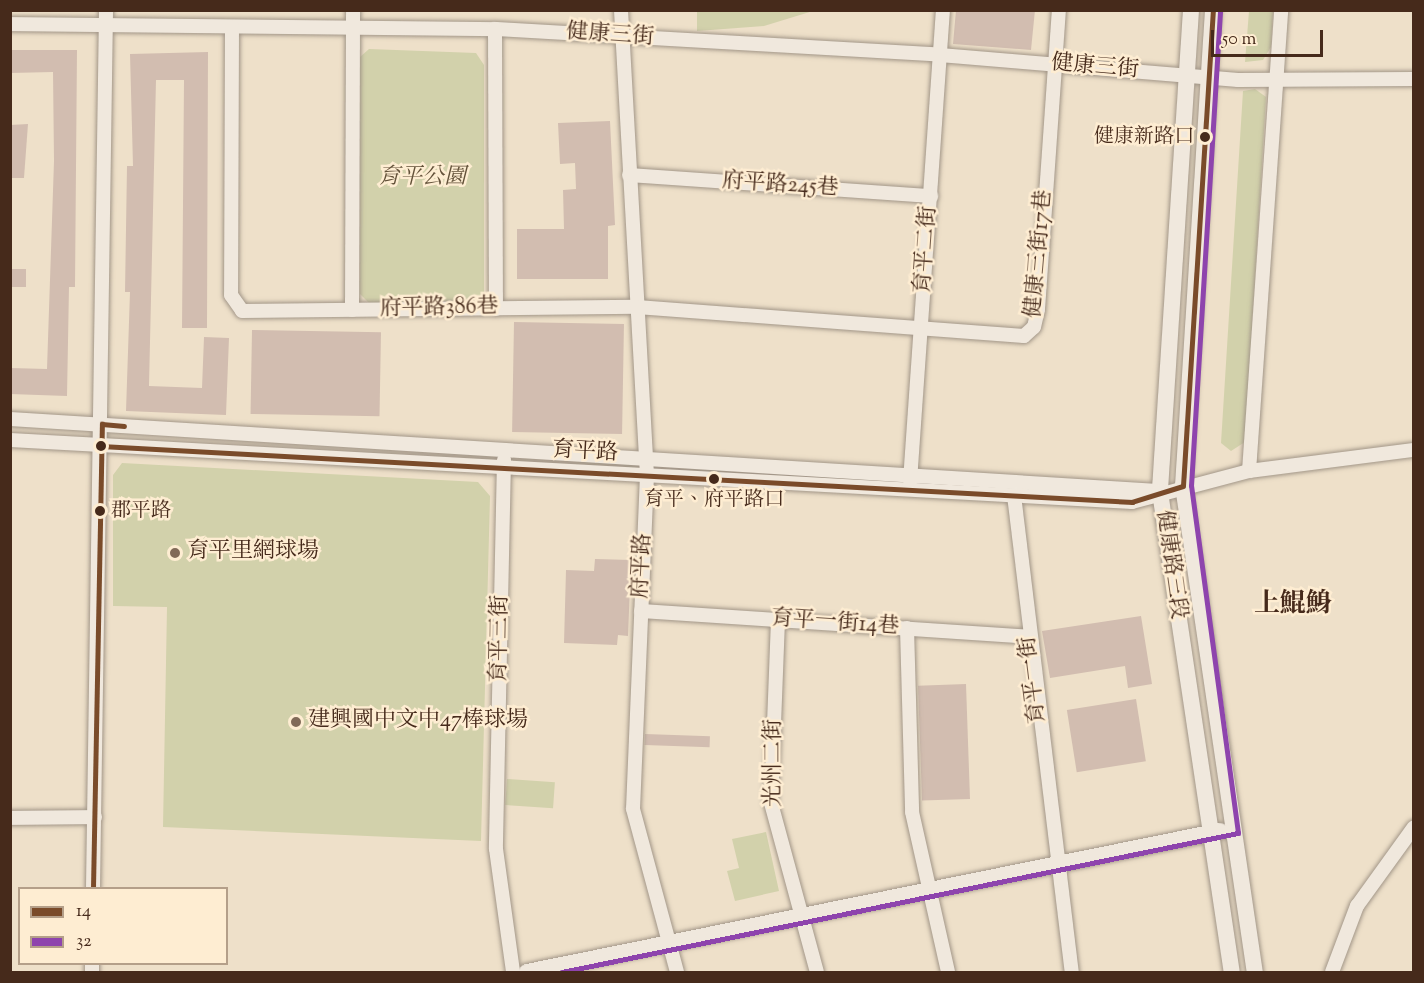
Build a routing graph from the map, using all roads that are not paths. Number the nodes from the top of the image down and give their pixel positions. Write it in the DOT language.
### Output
graph roads {
  1 [pos="106,10"];
  2 [pos="353,10"];
  3 [pos="621,10"];
  4 [pos="943,10"];
  5 [pos="1059,10"];
  6 [pos="1191,10"];
  7 [pos="1214,10"];
  8 [pos="1281,10"];
  9 [pos="10,24"];
  10 [pos="106,26"];
  11 [pos="232,27"];
  12 [pos="354,27"];
  13 [pos="495,29"];
  14 [pos="621,37"];
  15 [pos="940,55"];
  16 [pos="1055,64"];
  17 [pos="1187,75"];
  18 [pos="1209,77"];
  19 [pos="1413,79"];
  20 [pos="1276,80"];
  21 [pos="629,175"];
  22 [pos="931,196"];
  23 [pos="637,307"];
  24 [pos="496,309"];
  25 [pos="352,310"];
  26 [pos="921,328"];
  27 [pos="10,419"];
  28 [pos="102,424"];
  29 [pos="10,440"];
  30 [pos="101,446"];
  31 [pos="504,449"];
  32 [pos="1413,450"];
  33 [pos="646,457"];
  34 [pos="504,468"];
  35 [pos="1249,471"];
  36 [pos="910,473"];
  37 [pos="647,476"];
  38 [pos="1183,486"];
  39 [pos="909,490"];
  40 [pos="1160,492"];
  41 [pos="1014,495"];
  42 [pos="641,611"];
  43 [pos="778,620"];
  44 [pos="907,628"];
  45 [pos="1029,637"];
  46 [pos="95,817"];
  47 [pos="10,818"];
  48 [pos="1413,827"];
  49 [pos="1232,829"];
  50 [pos="1210,834"];
  51 [pos="1055,865"];
  52 [pos="93,887"];
  53 [pos="929,891"];
  54 [pos="802,917"];
  55 [pos="669,944"];
  56 [pos="513,972"];
  57 [pos="526,972"];
  58 [pos="677,972"];
  59 [pos="818,972"];
  60 [pos="948,972"];
  61 [pos="1072,972"];
  62 [pos="1232,972"];
  63 [pos="1255,972"];
  64 [pos="1332,972"];
  1 -- 10 [label="street"];
  2 -- 12 [label="street"];
  3 -- 14 [label="street, 府平路"];
  4 -- 15 [label="street, 育平二街"];
  5 -- 16 [label="street, 健康三街17巷"];
  6 -- 17 [label="street, 健康路三段"];
  7 -- 18 [label="street, 健康路三段"];
  8 -- 20 [label="street"];
  9 -- 10 [label="street, 健康三街"];
  10 -- 11 [label="street, 健康三街"];
  10 -- 28 [label="street"];
  11 -- 12 [label="street, 健康三街"];
  11 -- 25 [label="street, 府平路386巷"];
  12 -- 13 [label="street, 健康三街"];
  12 -- 25 [label="street"];
  13 -- 14 [label="street, 健康三街"];
  13 -- 24 [label="street"];
  14 -- 15 [label="street, 健康三街"];
  14 -- 21 [label="street, 府平路"];
  15 -- 16 [label="street, 健康三街"];
  15 -- 22 [label="street, 育平二街"];
  16 -- 17 [label="street, 健康三街"];
  16 -- 26 [label="street, 健康三街17巷"];
  17 -- 18 [label="street, 健康三街"];
  17 -- 40 [label="street, 健康路三段"];
  18 -- 20 [label="street, 健康三街"];
  18 -- 38 [label="street, 健康路三段"];
  19 -- 20 [label="street, 健康三街"];
  20 -- 35 [label="street"];
  21 -- 22 [label="street, 府平路245巷"];
  21 -- 23 [label="street, 府平路"];
  22 -- 26 [label="street, 育平二街"];
  23 -- 24 [label="street, 府平路386巷"];
  23 -- 26 [label="street, 健康三街17巷"];
  23 -- 33 [label="street, 府平路"];
  24 -- 25 [label="street, 府平路386巷"];
  26 -- 36 [label="street, 育平二街"];
  27 -- 28 [label="street, 育平路"];
  28 -- 30 [label="street"];
  28 -- 31 [label="street, 育平路"];
  29 -- 30 [label="street, 育平路"];
  30 -- 34 [label="street, 育平路"];
  30 -- 46 [label="street"];
  31 -- 33 [label="street, 育平路"];
  31 -- 34 [label="street, 育平三街"];
  32 -- 35 [label="street, 育平路"];
  33 -- 36 [label="street, 育平路"];
  33 -- 37 [label="street, 府平路"];
  34 -- 37 [label="street, 育平路"];
  34 -- 56 [label="street, 育平三街"];
  35 -- 38 [label="street, 育平路"];
  36 -- 39 [label="street, 育平二街"];
  36 -- 40 [label="street, 育平路"];
  37 -- 39 [label="street, 育平路"];
  37 -- 42 [label="street, 府平路"];
  38 -- 40 [label="street, 育平路"];
  38 -- 49 [label="street, 健康路三段"];
  39 -- 41 [label="street, 育平路"];
  40 -- 41 [label="street, 育平路"];
  40 -- 50 [label="street, 健康路三段"];
  41 -- 45 [label="street, 育平一街"];
  42 -- 43 [label="street, 育平一街14巷"];
  42 -- 55 [label="street, 府平路"];
  43 -- 44 [label="street, 育平一街14巷"];
  43 -- 54 [label="street, 光州二街"];
  44 -- 45 [label="street, 育平一街14巷"];
  44 -- 53 [label="street"];
  45 -- 51 [label="street, 育平一街"];
  46 -- 47 [label="street"];
  46 -- 52 [label="street"];
  48 -- 64 [label="street"];
  49 -- 50 [label="street"];
  49 -- 63 [label="street, 健康路三段"];
  50 -- 51 [label="street"];
  50 -- 62 [label="street, 健康路三段"];
  51 -- 53 [label="street"];
  51 -- 61 [label="street, 育平一街"];
  53 -- 54 [label="street"];
  53 -- 60 [label="street"];
  54 -- 55 [label="street"];
  54 -- 59 [label="street, 光州二街"];
  55 -- 57 [label="street"];
  55 -- 58 [label="street, 府平路"];
}
